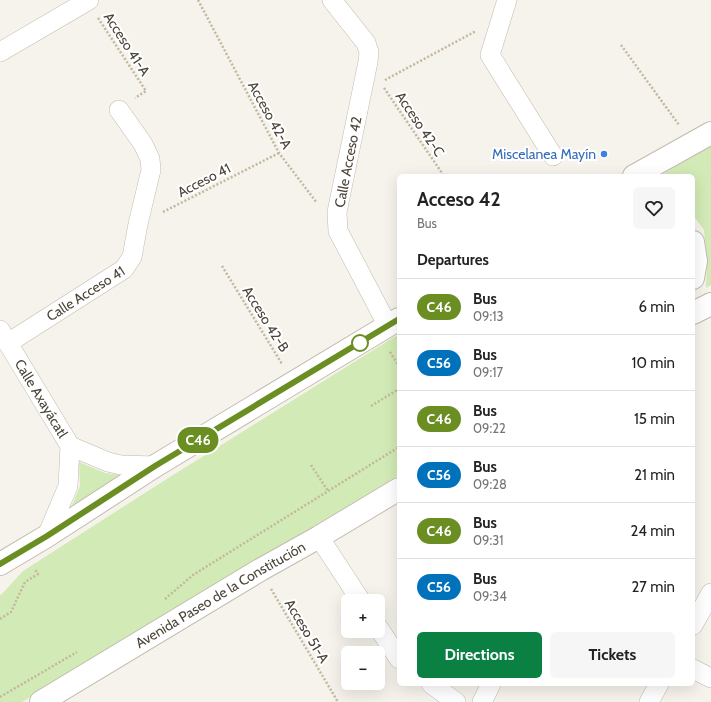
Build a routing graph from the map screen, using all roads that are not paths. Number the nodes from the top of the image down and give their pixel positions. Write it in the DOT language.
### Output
graph roads {
  1 [pos="332,0"];
  2 [pos="88,1"];
  3 [pos="505,8"];
  4 [pos="0,52"];
  5 [pos="118,110"];
  6 [pos="711,133"];
  7 [pos="553,156"];
  8 [pos="638,174"];
  9 [pos="695,255"];
  10 [pos="695,267"];
  11 [pos="711,304"];
  12 [pos="695,312"];
  13 [pos="393,323"];
  14 [pos="4,337"];
  15 [pos="70,446"];
  16 [pos="155,466"];
  17 [pos="397,490"];
  18 [pos="47,536"];
  19 [pos="319,537"];
  20 [pos="0,564"];
  21 [pos="711,593"];
  22 [pos="356,594"];
  23 [pos="695,621"];
  24 [pos="385,638"];
  25 [pos="397,656"];
  26 [pos="695,670"];
  27 [pos="711,678"];
  28 [pos="434,686"];
  29 [pos="490,686"];
  30 [pos="658,686"];
  31 [pos="41,702"];
  32 [pos="456,702"];
  33 [pos="482,702"];
  34 [pos="648,702"];
  1 -- 13 [label="street, Calle Acceso 42"];
  2 -- 4 [label="street"];
  3 -- 7 [label="street"];
  5 -- 14 [label="street, Calle Acceso 41"];
  6 -- 8 [label="street"];
  9 -- 10 [label="street"];
  11 -- 12 [label="street"];
  13 -- 16 [label="street"];
  14 -- 15 [label="street, Calle Axayácatl"];
  15 -- 16 [label="street, Calle Axayácatl"];
  15 -- 18 [label="street, Calle Axayácatl"];
  16 -- 18 [label="street"];
  17 -- 19 [label="street, Avenida Paseo de la Constitución"];
  18 -- 20 [label="street"];
  19 -- 22 [label="street"];
  19 -- 31 [label="street, Avenida Paseo de la Constitución"];
  21 -- 23 [label="street"];
  24 -- 25 [label="street"];
  26 -- 27 [label="street"];
  28 -- 32 [label="street"];
  29 -- 33 [label="street"];
  30 -- 34 [label="street"];
}
